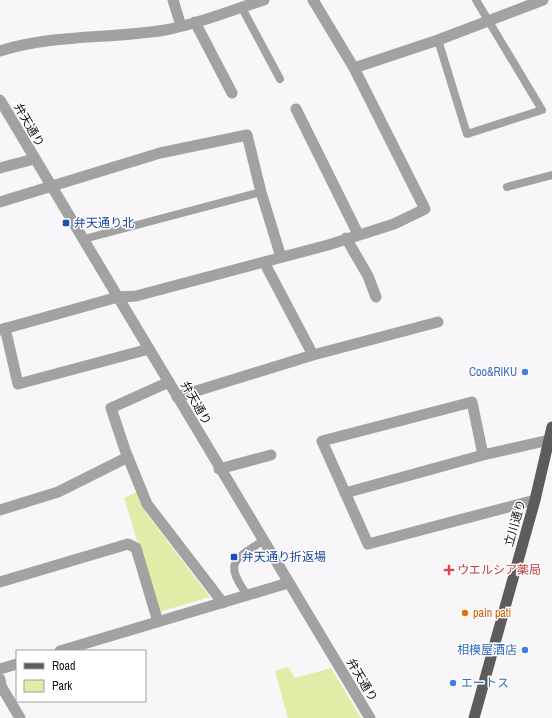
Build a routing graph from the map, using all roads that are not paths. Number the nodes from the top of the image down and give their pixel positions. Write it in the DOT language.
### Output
graph roads {
  1 [pos="173,0"];
  2 [pos="313,0"];
  3 [pos="476,0"];
  4 [pos="543,0"];
  5 [pos="258,1"];
  6 [pos="242,8"];
  7 [pos="490,21"];
  8 [pos="195,22"];
  9 [pos="181,26"];
  10 [pos="438,40"];
  11 [pos="0,51"];
  12 [pos="354,68"];
  13 [pos="280,79"];
  14 [pos="232,94"];
  15 [pos="0,100"];
  16 [pos="296,109"];
  17 [pos="34,159"];
  18 [pos="0,168"];
  19 [pos="552,175"];
  20 [pos="52,186"];
  21 [pos="507,187"];
  22 [pos="261,192"];
  23 [pos="0,202"];
  24 [pos="358,234"];
  25 [pos="346,238"];
  26 [pos="84,240"];
  27 [pos="281,257"];
  28 [pos="264,262"];
  29 [pos="118,297"];
  30 [pos="376,297"];
  31 [pos="438,322"];
  32 [pos="2,329"];
  33 [pos="149,349"];
  34 [pos="313,355"];
  35 [pos="169,382"];
  36 [pos="177,397"];
  37 [pos="552,426"];
  38 [pos="549,440"];
  39 [pos="271,455"];
  40 [pos="483,455"];
  41 [pos="128,457"];
  42 [pos="219,469"];
  43 [pos="345,493"];
  44 [pos="535,500"];
  45 [pos="0,510"];
  46 [pos="264,540"];
  47 [pos="0,582"];
  48 [pos="288,583"];
  49 [pos="248,596"];
  50 [pos="224,603"];
  51 [pos="158,622"];
  52 [pos="63,650"];
  53 [pos="16,664"];
  54 [pos="0,669"];
  55 [pos="0,679"];
  56 [pos="20,718"];
  57 [pos="370,718"];
  58 [pos="474,718"];
  1 -- 9 [label="street"];
  2 -- 12 [label="street"];
  3 -- 7 [label="lane"];
  4 -- 7 [label="street"];
  5 -- 6 [label="street"];
  6 -- 8 [label="street"];
  6 -- 13 [label="lane"];
  7 -- 10 [label="street"];
  7 -- 10 [label="lane"];
  8 -- 9 [label="street"];
  8 -- 14 [label="street"];
  9 -- 11 [label="street"];
  10 -- 12 [label="street"];
  12 -- 24 [label="street"];
  15 -- 17 [label="street, 弁天通り"];
  16 -- 24 [label="street"];
  17 -- 18 [label="street"];
  17 -- 20 [label="street, 弁天通り"];
  19 -- 21 [label="lane"];
  20 -- 22 [label="street"];
  20 -- 23 [label="street"];
  20 -- 26 [label="street, 弁天通り"];
  22 -- 26 [label="lane"];
  22 -- 27 [label="street"];
  24 -- 25 [label="street"];
  25 -- 27 [label="street"];
  25 -- 30 [label="street"];
  26 -- 29 [label="street, 弁天通り"];
  27 -- 28 [label="street"];
  28 -- 29 [label="street"];
  28 -- 34 [label="street"];
  29 -- 32 [label="street"];
  29 -- 33 [label="street, 弁天通り"];
  31 -- 34 [label="street"];
  32 -- 33 [label="street"];
  33 -- 35 [label="street, 弁天通り"];
  34 -- 36 [label="street"];
  35 -- 36 [label="street, 弁天通り"];
  35 -- 41 [label="street"];
  36 -- 42 [label="street, 弁天通り"];
  37 -- 38 [label="main road, 立川通り"];
  38 -- 40 [label="street"];
  38 -- 44 [label="main road, 立川通り"];
  39 -- 42 [label="street"];
  40 -- 43 [label="street"];
  40 -- 43 [label="street"];
  41 -- 45 [label="street"];
  41 -- 50 [label="street"];
  42 -- 46 [label="street, 弁天通り"];
  43 -- 44 [label="street"];
  44 -- 58 [label="main road, 立川通り"];
  46 -- 48 [label="street, 弁天通り"];
  46 -- 49 [label="lane"];
  47 -- 51 [label="street"];
  48 -- 49 [label="street"];
  48 -- 57 [label="street, 弁天通り"];
  49 -- 50 [label="street"];
  50 -- 51 [label="street"];
  51 -- 52 [label="street"];
  53 -- 54 [label="street"];
  55 -- 56 [label="street"];
}
